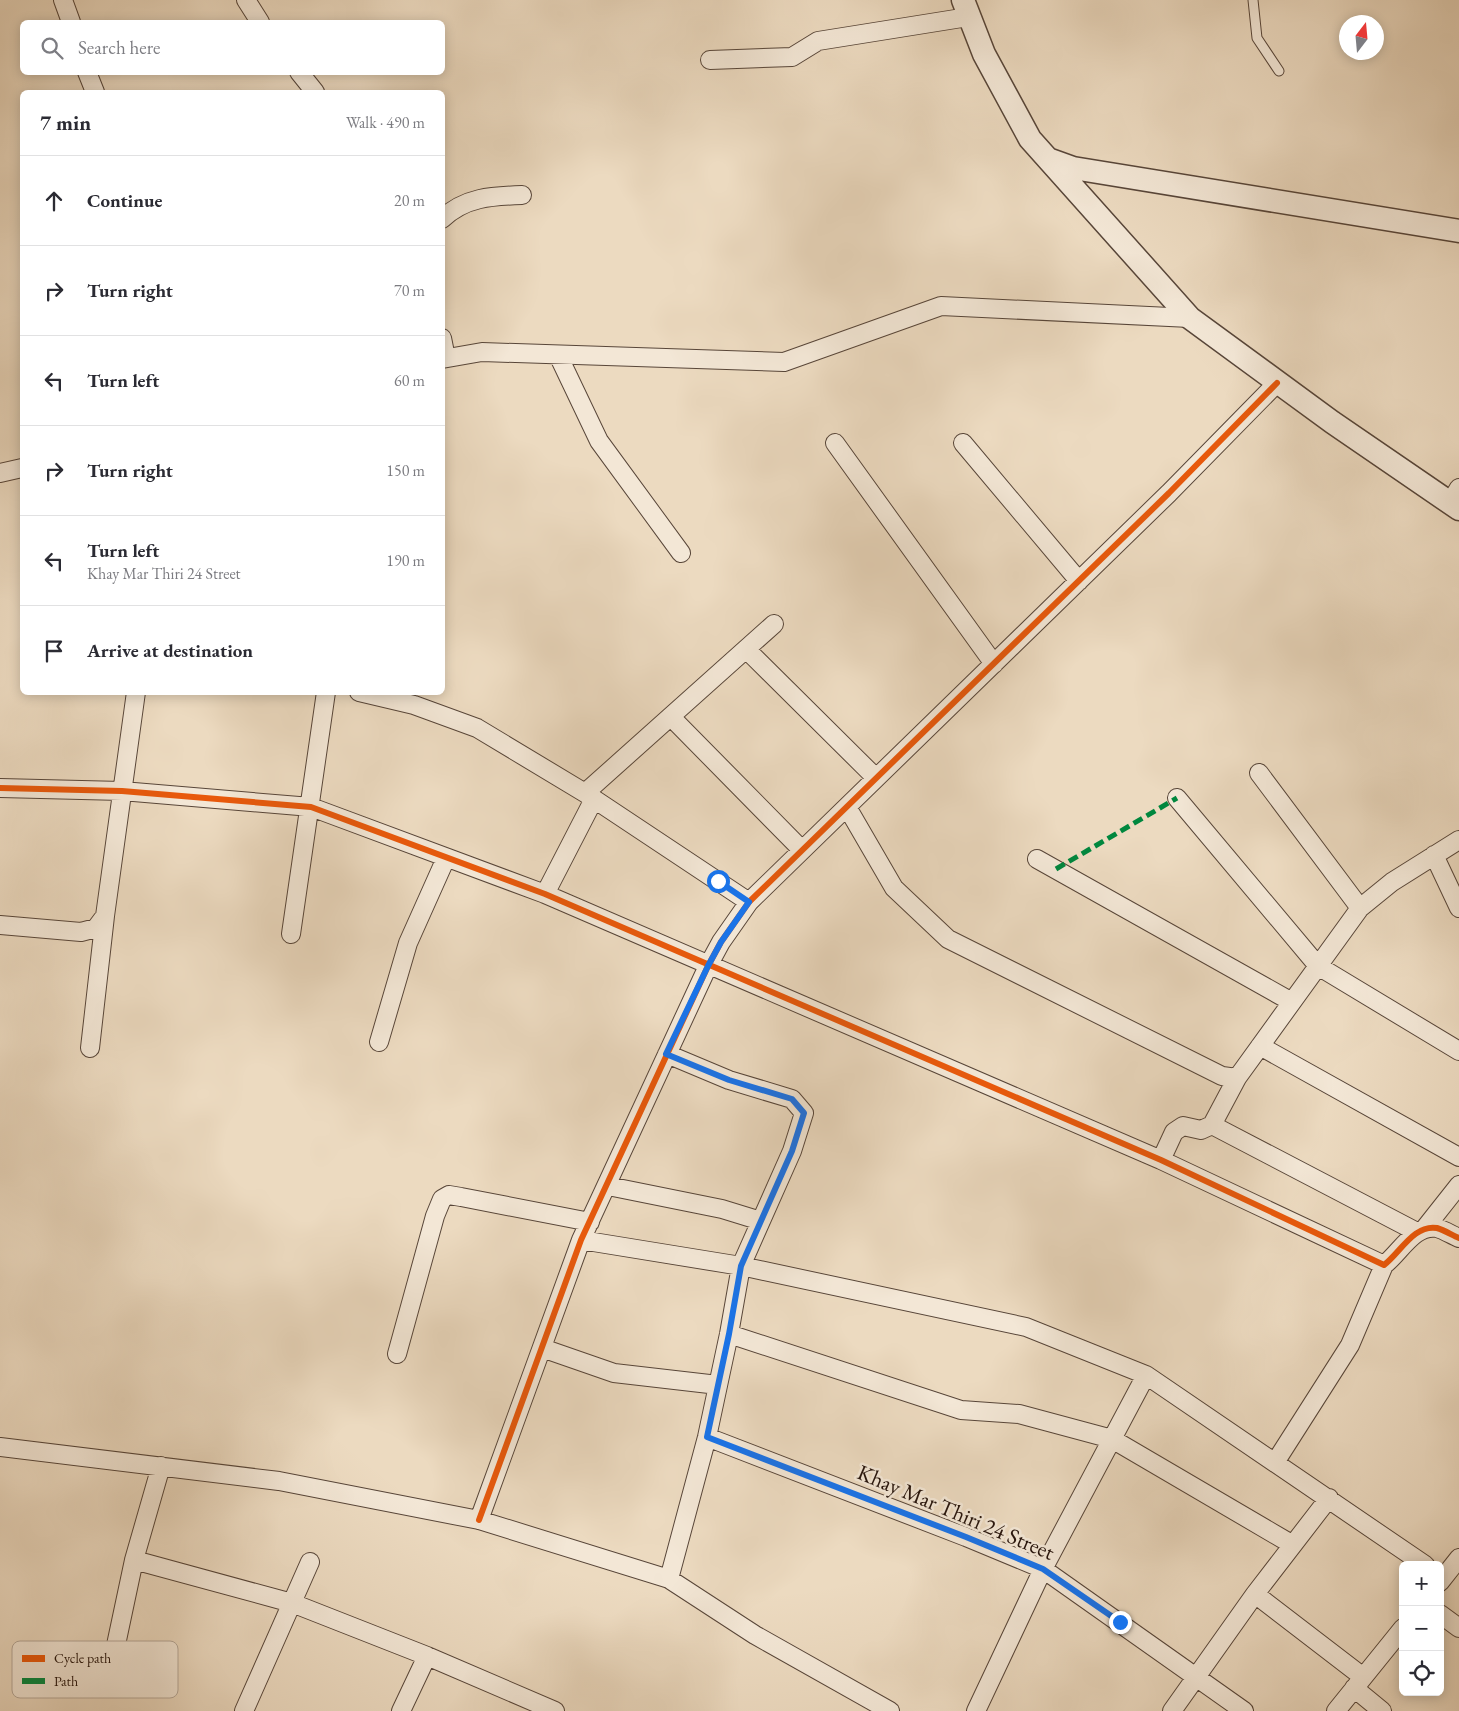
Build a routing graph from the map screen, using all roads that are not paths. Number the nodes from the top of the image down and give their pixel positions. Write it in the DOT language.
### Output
graph roads {
  1 [pos="62,0"];
  2 [pos="246,0"];
  3 [pos="1253,0"];
  4 [pos="965,8"];
  5 [pos="70,20"];
  6 [pos="259,20"];
  7 [pos="710,60"];
  8 [pos="1279,70"];
  9 [pos="87,75"];
  10 [pos="301,75"];
  11 [pos="94,90"];
  12 [pos="313,90"];
  13 [pos="1047,159"];
  14 [pos="522,196"];
  15 [pos="445,216"];
  16 [pos="1459,231"];
  17 [pos="1190,318"];
  18 [pos="558,355"];
  19 [pos="445,358"];
  20 [pos="1277,383"];
  21 [pos="835,443"];
  22 [pos="962,443"];
  23 [pos="20,468"];
  24 [pos="0,473"];
  25 [pos="1456,500"];
  26 [pos="681,553"];
  27 [pos="1078,581"];
  28 [pos="774,624"];
  29 [pos="746,649"];
  30 [pos="994,664"];
  31 [pos="136,695"];
  32 [pos="326,695"];
  33 [pos="372,695"];
  34 [pos="671,717"];
  35 [pos="1259,773"];
  36 [pos="876,778"];
  37 [pos="0,788"];
  38 [pos="122,791"];
  39 [pos="590,796"];
  40 [pos="1177,798"];
  41 [pos="311,807"];
  42 [pos="847,807"];
  43 [pos="1459,840"];
  44 [pos="802,850"];
  45 [pos="1434,855"];
  46 [pos="446,858"];
  47 [pos="1038,859"];
  48 [pos="545,894"];
  49 [pos="749,902"];
  50 [pos="1360,908"];
  51 [pos="1459,908"];
  52 [pos="105,916"];
  53 [pos="0,925"];
  54 [pos="291,934"];
  55 [pos="708,966"];
  56 [pos="1318,966"];
  57 [pos="1292,1002"];
  58 [pos="378,1042"];
  59 [pos="1260,1046"];
  60 [pos="90,1048"];
  61 [pos="1459,1051"];
  62 [pos="666,1054"];
  63 [pos="1237,1078"];
  64 [pos="1212,1125"];
  65 [pos="1459,1157"];
  66 [pos="1161,1160"];
  67 [pos="1459,1185"];
  68 [pos="608,1186"];
  69 [pos="761,1221"];
  70 [pos="590,1222"];
  71 [pos="1421,1230"];
  72 [pos="1459,1238"];
  73 [pos="581,1240"];
  74 [pos="1384,1265"];
  75 [pos="741,1266"];
  76 [pos="729,1334"];
  77 [pos="542,1348"];
  78 [pos="398,1354"];
  79 [pos="1146,1374"];
  80 [pos="718,1385"];
  81 [pos="707,1437"];
  82 [pos="1112,1439"];
  83 [pos="0,1447"];
  84 [pos="1276,1462"];
  85 [pos="161,1466"];
  86 [pos="1329,1498"];
  87 [pos="479,1520"];
  88 [pos="1293,1545"];
  89 [pos="1459,1558"];
  90 [pos="134,1560"];
  91 [pos="1420,1561"];
  92 [pos="310,1562"];
  93 [pos="1043,1569"];
  94 [pos="1444,1575"];
  95 [pos="669,1579"];
  96 [pos="1255,1594"];
  97 [pos="292,1602"];
  98 [pos="1444,1617"];
  99 [pos="1459,1628"];
  100 [pos="1399,1633"];
  101 [pos="117,1641"];
  102 [pos="426,1656"];
  103 [pos="1196,1676"];
  104 [pos="1358,1682"];
  105 [pos="244,1711"];
  106 [pos="401,1711"];
  107 [pos="555,1711"];
  108 [pos="890,1711"];
  109 [pos="976,1711"];
  110 [pos="1172,1711"];
  111 [pos="1244,1711"];
  112 [pos="1336,1711"];
  113 [pos="1382,1711"];
  1 -- 5 [label="street"];
  2 -- 6 [label="street"];
  3 -- 8 [label="lane"];
  4 -- 7 [label="street"];
  4 -- 13 [label="street"];
  9 -- 11 [label="street"];
  10 -- 12 [label="street"];
  13 -- 16 [label="street"];
  13 -- 17 [label="street"];
  14 -- 15 [label="street"];
  17 -- 18 [label="street"];
  17 -- 20 [label="street"];
  18 -- 19 [label="street"];
  18 -- 26 [label="street"];
  20 -- 25 [label="street"];
  20 -- 27 [label="street"];
  21 -- 30 [label="street"];
  22 -- 27 [label="street"];
  23 -- 24 [label="street"];
  27 -- 30 [label="street"];
  28 -- 29 [label="street"];
  29 -- 34 [label="street"];
  29 -- 36 [label="street"];
  30 -- 36 [label="street"];
  31 -- 38 [label="street"];
  32 -- 41 [label="street"];
  33 -- 39 [label="street"];
  34 -- 39 [label="street"];
  34 -- 44 [label="street"];
  35 -- 50 [label="street"];
  36 -- 42 [label="street"];
  37 -- 38 [label="street"];
  38 -- 41 [label="street"];
  38 -- 52 [label="street"];
  39 -- 48 [label="street"];
  39 -- 49 [label="street"];
  40 -- 56 [label="street"];
  41 -- 46 [label="street"];
  41 -- 54 [label="street"];
  42 -- 44 [label="street"];
  42 -- 63 [label="street"];
  43 -- 45 [label="street"];
  44 -- 49 [label="street"];
  45 -- 50 [label="street"];
  45 -- 51 [label="street"];
  46 -- 48 [label="street"];
  46 -- 58 [label="street"];
  47 -- 57 [label="street"];
  48 -- 55 [label="street"];
  49 -- 55 [label="street"];
  50 -- 56 [label="street"];
  52 -- 53 [label="street"];
  52 -- 60 [label="street"];
  55 -- 62 [label="street"];
  55 -- 66 [label="street"];
  56 -- 57 [label="street"];
  56 -- 61 [label="street"];
  57 -- 59 [label="street"];
  59 -- 63 [label="street"];
  59 -- 65 [label="street"];
  62 -- 68 [label="street"];
  62 -- 69 [label="street"];
  63 -- 64 [label="street"];
  64 -- 66 [label="street"];
  64 -- 71 [label="street"];
  66 -- 74 [label="street"];
  67 -- 71 [label="street"];
  68 -- 69 [label="street"];
  68 -- 70 [label="street"];
  69 -- 75 [label="street"];
  70 -- 73 [label="street"];
  70 -- 78 [label="street"];
  71 -- 72 [label="street"];
  71 -- 74 [label="street"];
  73 -- 75 [label="street"];
  73 -- 77 [label="street"];
  74 -- 84 [label="street"];
  75 -- 76 [label="street"];
  75 -- 79 [label="street"];
  76 -- 80 [label="street"];
  76 -- 82 [label="street"];
  77 -- 80 [label="street"];
  77 -- 87 [label="street"];
  79 -- 82 [label="street"];
  79 -- 84 [label="street"];
  80 -- 81 [label="street"];
  81 -- 93 [label="street, Khay Mar Thiri 24 Street"];
  81 -- 95 [label="street"];
  82 -- 88 [label="street"];
  82 -- 93 [label="street"];
  83 -- 85 [label="street"];
  84 -- 86 [label="street"];
  85 -- 87 [label="street"];
  85 -- 90 [label="street"];
  86 -- 88 [label="street"];
  86 -- 91 [label="street"];
  87 -- 95 [label="street"];
  88 -- 96 [label="street"];
  89 -- 94 [label="street"];
  90 -- 97 [label="street"];
  90 -- 101 [label="street"];
  92 -- 97 [label="street"];
  93 -- 103 [label="street, Khay Mar Thiri 24 Street"];
  93 -- 109 [label="street"];
  95 -- 108 [label="street"];
  96 -- 103 [label="street"];
  96 -- 104 [label="street"];
  97 -- 102 [label="street"];
  97 -- 105 [label="street"];
  98 -- 99 [label="street"];
  100 -- 104 [label="street"];
  102 -- 106 [label="street"];
  102 -- 107 [label="street"];
  103 -- 110 [label="street"];
  103 -- 111 [label="street, Khay Mar Thiri 24 Street"];
  104 -- 112 [label="street"];
  104 -- 113 [label="street"];
}
